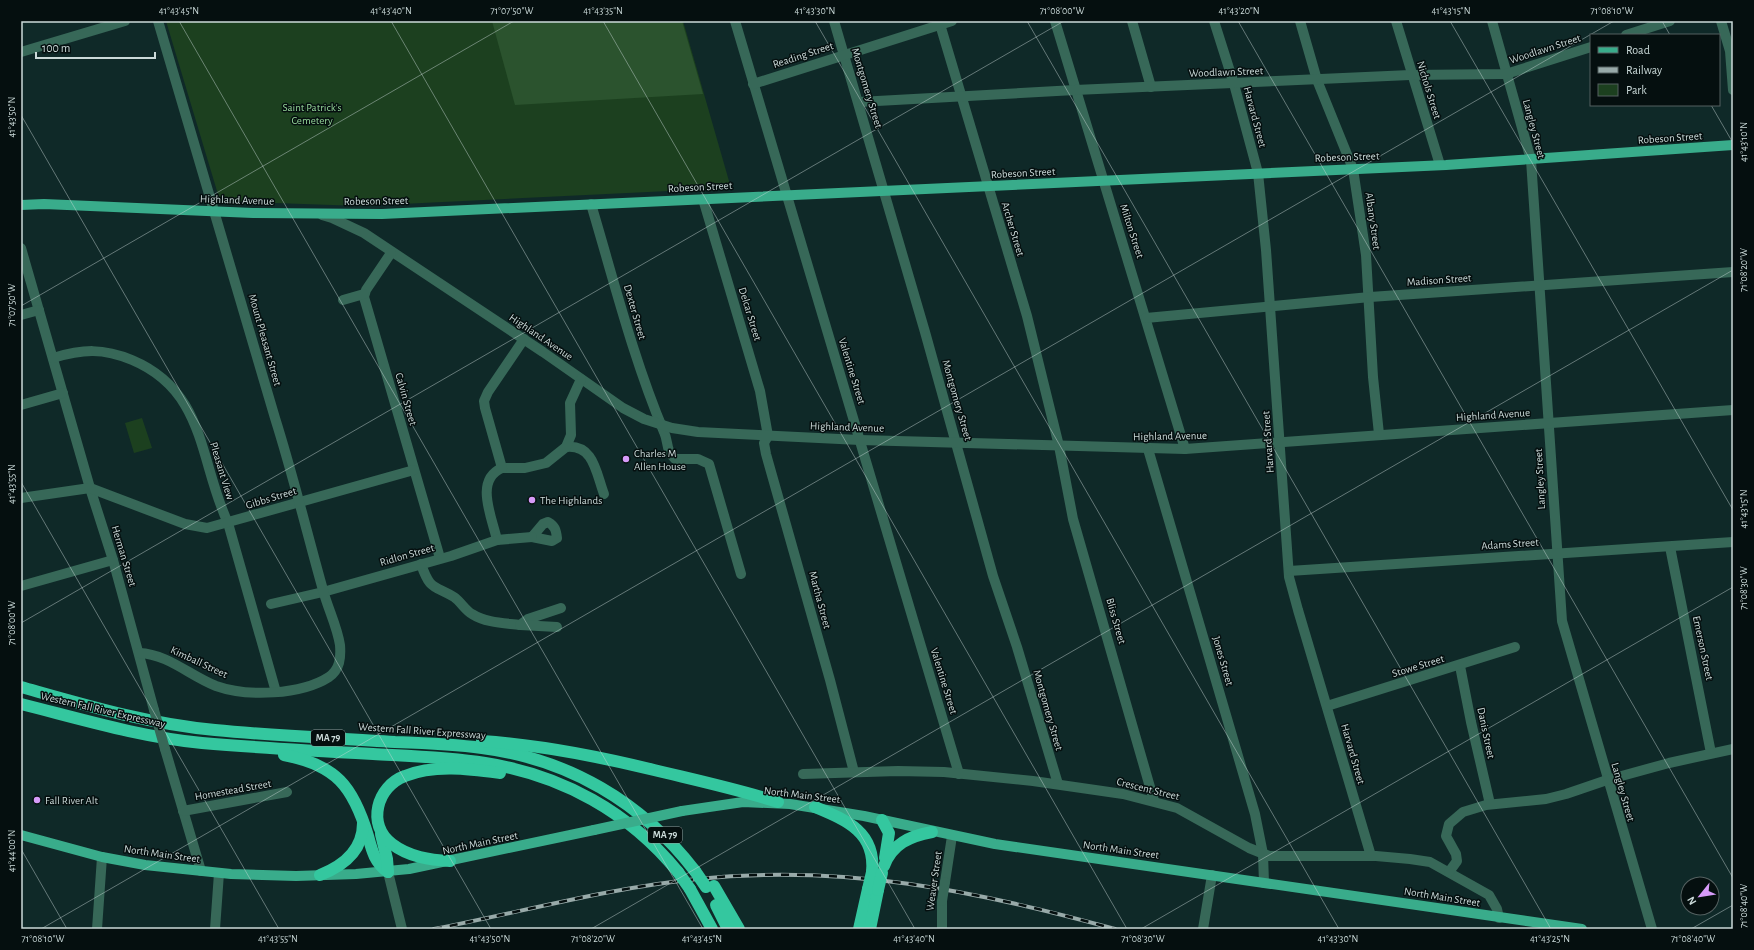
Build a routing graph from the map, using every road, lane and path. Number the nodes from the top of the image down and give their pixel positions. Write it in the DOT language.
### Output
graph roads {
  1 [pos="125,21"];
  2 [pos="158,21"];
  3 [pos="734,21"];
  4 [pos="834,21"];
  5 [pos="952,21"];
  6 [pos="1055,21"];
  7 [pos="1132,21"];
  8 [pos="1214,21"];
  9 [pos="1300,21"];
  10 [pos="1396,21"];
  11 [pos="1492,21"];
  12 [pos="1670,21"];
  13 [pos="1721,21"];
  14 [pos="939,23"];
  15 [pos="1629,34"];
  16 [pos="1590,46"];
  17 [pos="21,52"];
  18 [pos="844,54"];
  19 [pos="1506,74"];
  20 [pos="1412,75"];
  21 [pos="1317,80"];
  22 [pos="753,84"];
  23 [pos="1234,84"];
  24 [pos="1151,87"];
  25 [pos="1075,90"];
  26 [pos="1733,90"];
  27 [pos="961,97"];
  28 [pos="859,102"];
  29 [pos="1733,145"];
  30 [pos="1531,160"];
  31 [pos="1440,166"];
  32 [pos="1354,169"];
  33 [pos="1258,173"];
  34 [pos="1103,180"];
  35 [pos="988,186"];
  36 [pos="884,191"];
  37 [pos="788,195"];
  38 [pos="704,199"];
  39 [pos="591,204"];
  40 [pos="21,205"];
  41 [pos="214,212"];
  42 [pos="314,214"];
  43 [pos="21,248"];
  44 [pos="391,252"];
  45 [pos="1733,272"];
  46 [pos="1539,285"];
  47 [pos="364,294"];
  48 [pos="1368,298"];
  49 [pos="343,300"];
  50 [pos="1270,306"];
  51 [pos="39,310"];
  52 [pos="21,315"];
  53 [pos="1146,318"];
  54 [pos="524,339"];
  55 [pos="53,358"];
  56 [pos="581,379"];
  57 [pos="63,393"];
  58 [pos="21,405"];
  59 [pos="1733,410"];
  60 [pos="1549,423"];
  61 [pos="661,424"];
  62 [pos="1379,434"];
  63 [pos="768,436"];
  64 [pos="860,440"];
  65 [pos="1280,442"];
  66 [pos="957,443"];
  67 [pos="1059,446"];
  68 [pos="566,447"];
  69 [pos="1148,449"];
  70 [pos="1185,449"];
  71 [pos="502,468"];
  72 [pos="414,470"];
  73 [pos="90,488"];
  74 [pos="604,494"];
  75 [pos="21,498"];
  76 [pos="300,502"];
  77 [pos="228,524"];
  78 [pos="532,537"];
  79 [pos="496,540"];
  80 [pos="1733,542"];
  81 [pos="1670,547"];
  82 [pos="1557,553"];
  83 [pos="440,558"];
  84 [pos="113,560"];
  85 [pos="421,564"];
  86 [pos="1289,571"];
  87 [pos="741,574"];
  88 [pos="21,586"];
  89 [pos="323,592"];
  90 [pos="271,604"];
  91 [pos="561,608"];
  92 [pos="520,624"];
  93 [pos="557,627"];
  94 [pos="1516,647"];
  95 [pos="139,653"];
  96 [pos="338,666"];
  97 [pos="1460,666"];
  98 [pos="21,687"];
  99 [pos="276,692"];
  100 [pos="21,704"];
  101 [pos="1327,706"];
  102 [pos="414,743"];
  103 [pos="229,745"];
  104 [pos="1733,749"];
  105 [pos="1711,753"];
  106 [pos="854,772"];
  107 [pos="804,774"];
  108 [pos="959,774"];
  109 [pos="1607,780"];
  110 [pos="556,781"];
  111 [pos="1058,784"];
  112 [pos="287,792"];
  113 [pos="1154,801"];
  114 [pos="778,802"];
  115 [pos="1490,804"];
  116 [pos="815,807"];
  117 [pos="183,811"];
  118 [pos="362,814"];
  119 [pos="882,820"];
  120 [pos="378,825"];
  121 [pos="932,832"];
  122 [pos="21,835"];
  123 [pos="952,836"];
  124 [pos="1263,854"];
  125 [pos="1371,856"];
  126 [pos="102,857"];
  127 [pos="450,861"];
  128 [pos="879,870"];
  129 [pos="201,871"];
  130 [pos="388,872"];
  131 [pos="1449,872"];
  132 [pos="219,873"];
  133 [pos="320,875"];
  134 [pos="1212,875"];
  135 [pos="1264,883"];
  136 [pos="710,887"];
  137 [pos="873,889"];
  138 [pos="1499,918"];
  139 [pos="97,929"];
  140 [pos="214,929"];
  141 [pos="402,929"];
  142 [pos="712,929"];
  143 [pos="728,929"];
  144 [pos="739,929"];
  145 [pos="859,929"];
  146 [pos="870,929"];
  147 [pos="942,929"];
  148 [pos="1203,929"];
  149 [pos="1576,929"];
  150 [pos="1652,929"];
  1 -- 17 [label="street"];
  2 -- 41 [label="street, Mount Pleasant Street"];
  3 -- 22 [label="street, Valentine Street"];
  4 -- 18 [label="street, Montgomery Street"];
  5 -- 14 [label="street, Reading Street"];
  6 -- 25 [label="street, Milton Street"];
  7 -- 24 [label="street"];
  8 -- 23 [label="street, Harvard Street"];
  9 -- 21 [label="street, Albany Street"];
  10 -- 20 [label="street, Nichols Street"];
  11 -- 19 [label="street, Langley Street"];
  12 -- 15 [label="street"];
  13 -- 26 [label="street"];
  14 -- 18 [label="street, Reading Street"];
  14 -- 27 [label="street, Archer Street"];
  16 -- 19 [label="street, Woodlawn Street"];
  18 -- 22 [label="street, Reading Street"];
  18 -- 28 [label="street, Montgomery Street"];
  19 -- 20 [label="street, Woodlawn Street"];
  19 -- 30 [label="street, Langley Street"];
  20 -- 21 [label="street, Woodlawn Street"];
  20 -- 31 [label="street, Nichols Street"];
  21 -- 23 [label="street, Woodlawn Street"];
  21 -- 32 [label="street, Albany Street"];
  22 -- 37 [label="street, Valentine Street"];
  23 -- 24 [label="street, Woodlawn Street"];
  23 -- 33 [label="street, Harvard Street"];
  24 -- 25 [label="street, Woodlawn Street"];
  25 -- 27 [label="street, Woodlawn Street"];
  25 -- 34 [label="street, Milton Street"];
  27 -- 28 [label="street, Woodlawn Street"];
  27 -- 35 [label="street, Archer Street"];
  28 -- 36 [label="street, Montgomery Street"];
  29 -- 30 [label="main road, Robeson Street"];
  30 -- 31 [label="main road, Robeson Street"];
  30 -- 46 [label="street, Langley Street"];
  31 -- 32 [label="main road, Robeson Street"];
  32 -- 33 [label="main road, Robeson Street"];
  32 -- 48 [label="street, Albany Street"];
  33 -- 34 [label="main road, Robeson Street"];
  33 -- 50 [label="street, Harvard Street"];
  34 -- 35 [label="main road, Robeson Street"];
  34 -- 53 [label="street, Milton Street"];
  35 -- 36 [label="main road, Robeson Street"];
  35 -- 67 [label="street, Archer Street"];
  36 -- 37 [label="main road, Robeson Street"];
  36 -- 66 [label="street, Montgomery Street"];
  37 -- 38 [label="main road, Robeson Street"];
  37 -- 64 [label="street, Valentine Street"];
  38 -- 39 [label="main road, Robeson Street"];
  38 -- 63 [label="street, Delcar Street"];
  39 -- 42 [label="main road, Robeson Street"];
  39 -- 61 [label="street, Dexter Street"];
  40 -- 41 [label="main road, Highland Avenue"];
  41 -- 42 [label="main road, Highland Avenue"];
  41 -- 76 [label="street, Mount Pleasant Street"];
  42 -- 44 [label="street, Highland Avenue"];
  43 -- 51 [label="street, Herman Street"];
  44 -- 47 [label="street"];
  44 -- 54 [label="street, Highland Avenue"];
  45 -- 46 [label="street, Madison Street"];
  46 -- 48 [label="street, Madison Street"];
  46 -- 60 [label="street, Langley Street"];
  47 -- 49 [label="street"];
  47 -- 72 [label="street, Calvin Street"];
  48 -- 50 [label="street, Madison Street"];
  48 -- 62 [label="street, Albany Street"];
  50 -- 53 [label="street, Madison Street"];
  50 -- 65 [label="street, Harvard Street"];
  51 -- 52 [label="street"];
  51 -- 55 [label="street, Herman Street"];
  53 -- 70 [label="street, Milton Street"];
  54 -- 56 [label="street, Highland Avenue"];
  54 -- 71 [label="street"];
  55 -- 57 [label="street, Herman Street"];
  55 -- 77 [label="street, Pleasant View"];
  56 -- 61 [label="street, Highland Avenue"];
  56 -- 68 [label="street"];
  57 -- 58 [label="street"];
  57 -- 73 [label="street, Herman Street"];
  59 -- 60 [label="street, Highland Avenue"];
  60 -- 62 [label="street, Highland Avenue"];
  60 -- 82 [label="street, Langley Street"];
  61 -- 63 [label="street, Highland Avenue"];
  61 -- 87 [label="street, Dexter Street"];
  62 -- 65 [label="street, Highland Avenue"];
  63 -- 64 [label="street, Highland Avenue"];
  63 -- 106 [label="street, Martha Street"];
  64 -- 66 [label="street, Highland Avenue"];
  64 -- 108 [label="street, Valentine Street"];
  65 -- 70 [label="street, Highland Avenue"];
  65 -- 86 [label="street, Harvard Street"];
  66 -- 67 [label="street, Highland Avenue"];
  66 -- 111 [label="street, Montgomery Street"];
  67 -- 69 [label="street, Highland Avenue"];
  67 -- 113 [label="street, Bliss Street"];
  68 -- 71 [label="street"];
  68 -- 74 [label="street"];
  69 -- 70 [label="street, Highland Avenue"];
  69 -- 124 [label="street, Jones Street"];
  71 -- 79 [label="street"];
  72 -- 76 [label="street, Gibbs Street"];
  72 -- 83 [label="street, Calvin Street"];
  73 -- 75 [label="street"];
  73 -- 77 [label="street, Gibbs Street"];
  73 -- 84 [label="street, Herman Street"];
  76 -- 77 [label="street, Gibbs Street"];
  76 -- 89 [label="street, Mount Pleasant Street"];
  77 -- 99 [label="street, Pleasant View"];
  78 -- 79 [label="street, Ridlon Street"];
  79 -- 83 [label="street, Ridlon Street"];
  80 -- 81 [label="street, Adams Street"];
  81 -- 82 [label="street, Adams Street"];
  81 -- 105 [label="street, Emerson Street"];
  82 -- 86 [label="street, Adams Street"];
  82 -- 109 [label="street, Langley Street"];
  83 -- 85 [label="street, Ridlon Street"];
  84 -- 88 [label="street"];
  84 -- 95 [label="street, Herman Street"];
  85 -- 89 [label="street, Ridlon Street"];
  85 -- 92 [label="street"];
  86 -- 101 [label="street, Harvard Street"];
  89 -- 90 [label="street, Ridlon Street"];
  89 -- 96 [label="street, Mount Pleasant Street"];
  91 -- 92 [label="street"];
  92 -- 93 [label="street"];
  94 -- 97 [label="street, Stowe Street"];
  95 -- 99 [label="street, Kimball Street"];
  95 -- 117 [label="street, Herman Street, bridge"];
  96 -- 99 [label="street, Kimball Street"];
  97 -- 101 [label="street, Stowe Street"];
  97 -- 115 [label="street, Danis Street"];
  98 -- 102 [label="highway, Western Fall River Expressway / MA 79"];
  100 -- 103 [label="highway, Western Fall River Expressway / MA 79"];
  101 -- 125 [label="street, Harvard Street"];
  102 -- 114 [label="highway"];
  102 -- 136 [label="highway, Western Fall River Expressway / MA 79"];
  103 -- 110 [label="highway, Western Fall River Expressway / MA 79"];
  103 -- 118 [label="highway"];
  104 -- 105 [label="street"];
  105 -- 109 [label="street"];
  106 -- 107 [label="street, Crescent Street"];
  106 -- 108 [label="street, Crescent Street"];
  108 -- 111 [label="street, Crescent Street"];
  109 -- 115 [label="street"];
  109 -- 150 [label="street, Langley Street"];
  110 -- 120 [label="highway"];
  110 -- 142 [label="highway, Western Fall River Expressway / MA 79, bridge"];
  111 -- 113 [label="street, Crescent Street"];
  112 -- 117 [label="street, Homestead Street"];
  113 -- 124 [label="street, Crescent Street"];
  114 -- 116 [label="main road, North Main Street"];
  114 -- 127 [label="main road, North Main Street, bridge"];
  115 -- 131 [label="street"];
  116 -- 119 [label="main road, North Main Street"];
  116 -- 128 [label="highway"];
  117 -- 129 [label="street, Herman Street"];
  118 -- 130 [label="highway"];
  118 -- 133 [label="highway"];
  119 -- 121 [label="main road, North Main Street"];
  119 -- 128 [label="highway"];
  120 -- 127 [label="highway"];
  120 -- 130 [label="highway"];
  121 -- 123 [label="main road, North Main Street"];
  121 -- 128 [label="highway"];
  122 -- 126 [label="main road, North Main Street"];
  123 -- 134 [label="main road, North Main Street"];
  123 -- 147 [label="street, Weaver Street, bridge"];
  124 -- 125 [label="street, Crescent Street"];
  124 -- 135 [label="street, Jones Street"];
  125 -- 131 [label="street, Crescent Street"];
  126 -- 129 [label="main road, North Main Street"];
  126 -- 139 [label="street"];
  127 -- 130 [label="main road, North Main Street"];
  128 -- 137 [label="highway, bridge"];
  129 -- 132 [label="main road, North Main Street"];
  130 -- 133 [label="main road, North Main Street"];
  130 -- 141 [label="street"];
  131 -- 138 [label="street, Crescent Street"];
  132 -- 133 [label="main road, North Main Street"];
  132 -- 140 [label="street"];
  134 -- 135 [label="main road, North Main Street"];
  134 -- 148 [label="street"];
  135 -- 138 [label="main road, North Main Street"];
  136 -- 143 [label="highway"];
  136 -- 144 [label="highway"];
  137 -- 145 [label="highway"];
  137 -- 146 [label="highway"];
  138 -- 149 [label="main road, North Main Street"];
}
